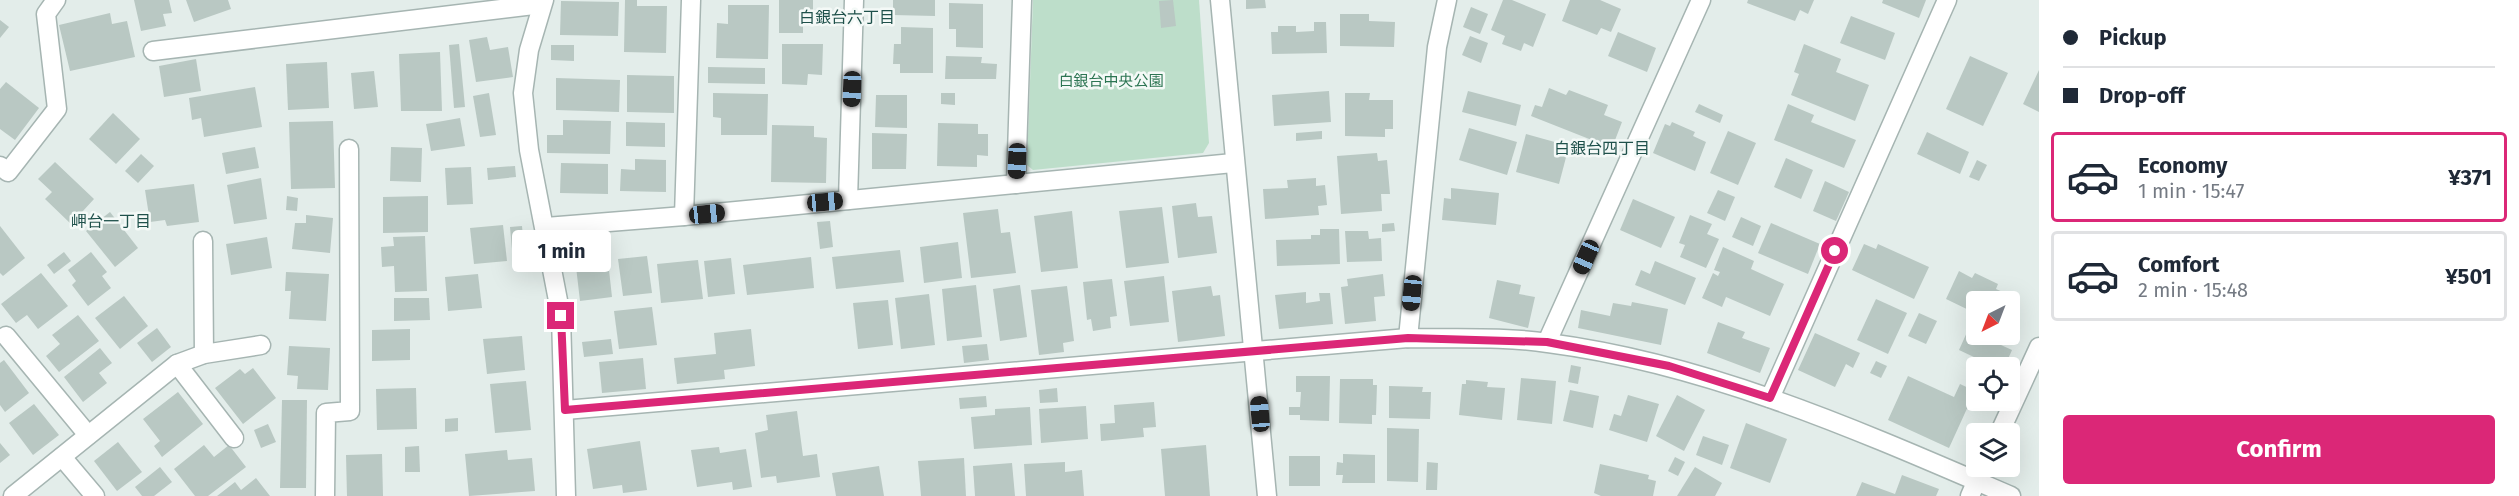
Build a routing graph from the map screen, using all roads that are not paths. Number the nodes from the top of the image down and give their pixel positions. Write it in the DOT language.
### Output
graph roads {
  1 [pos="56,0"];
  2 [pos="691,0"];
  3 [pos="854,0"];
  4 [pos="1022,0"];
  5 [pos="1220,0"];
  6 [pos="1447,0"];
  7 [pos="1701,0"];
  8 [pos="1947,0"];
  9 [pos="543,2"];
  10 [pos="153,51"];
  11 [pos="349,149"];
  12 [pos="1233,163"];
  13 [pos="0,166"];
  14 [pos="1016,184"];
  15 [pos="848,200"];
  16 [pos="684,216"];
  17 [pos="546,227"];
  18 [pos="203,241"];
  19 [pos="6,336"];
  20 [pos="1408,338"];
  21 [pos="1547,342"];
  22 [pos="261,345"];
  23 [pos="2039,347"];
  24 [pos="1254,352"];
  25 [pos="204,354"];
  26 [pos="177,364"];
  27 [pos="1770,398"];
  28 [pos="565,410"];
  29 [pos="2004,423"];
  30 [pos="88,435"];
  31 [pos="234,438"];
  32 [pos="62,457"];
  33 [pos="1976,481"];
  34 [pos="13,496"];
  35 [pos="95,496"];
  36 [pos="324,496"];
  37 [pos="566,496"];
  38 [pos="1268,496"];
  39 [pos="2011,496"];
  1 -- 13 [label="street"];
  2 -- 16 [label="street"];
  3 -- 15 [label="street"];
  4 -- 14 [label="street"];
  5 -- 12 [label="street"];
  6 -- 20 [label="street"];
  7 -- 21 [label="street"];
  8 -- 27 [label="street"];
  9 -- 10 [label="street"];
  9 -- 17 [label="street"];
  11 -- 36 [label="street"];
  12 -- 14 [label="street"];
  12 -- 24 [label="street"];
  14 -- 15 [label="street"];
  15 -- 16 [label="street"];
  16 -- 17 [label="street"];
  17 -- 28 [label="street"];
  18 -- 25 [label="street"];
  19 -- 30 [label="street"];
  20 -- 21 [label="street"];
  20 -- 24 [label="street"];
  21 -- 27 [label="street"];
  22 -- 25 [label="street"];
  23 -- 29 [label="street"];
  24 -- 28 [label="street"];
  24 -- 38 [label="street"];
  25 -- 26 [label="street"];
  26 -- 30 [label="street"];
  26 -- 31 [label="street"];
  27 -- 33 [label="street"];
  28 -- 37 [label="street"];
  30 -- 32 [label="street"];
  32 -- 34 [label="street"];
  32 -- 35 [label="street"];
  33 -- 39 [label="street"];
}
